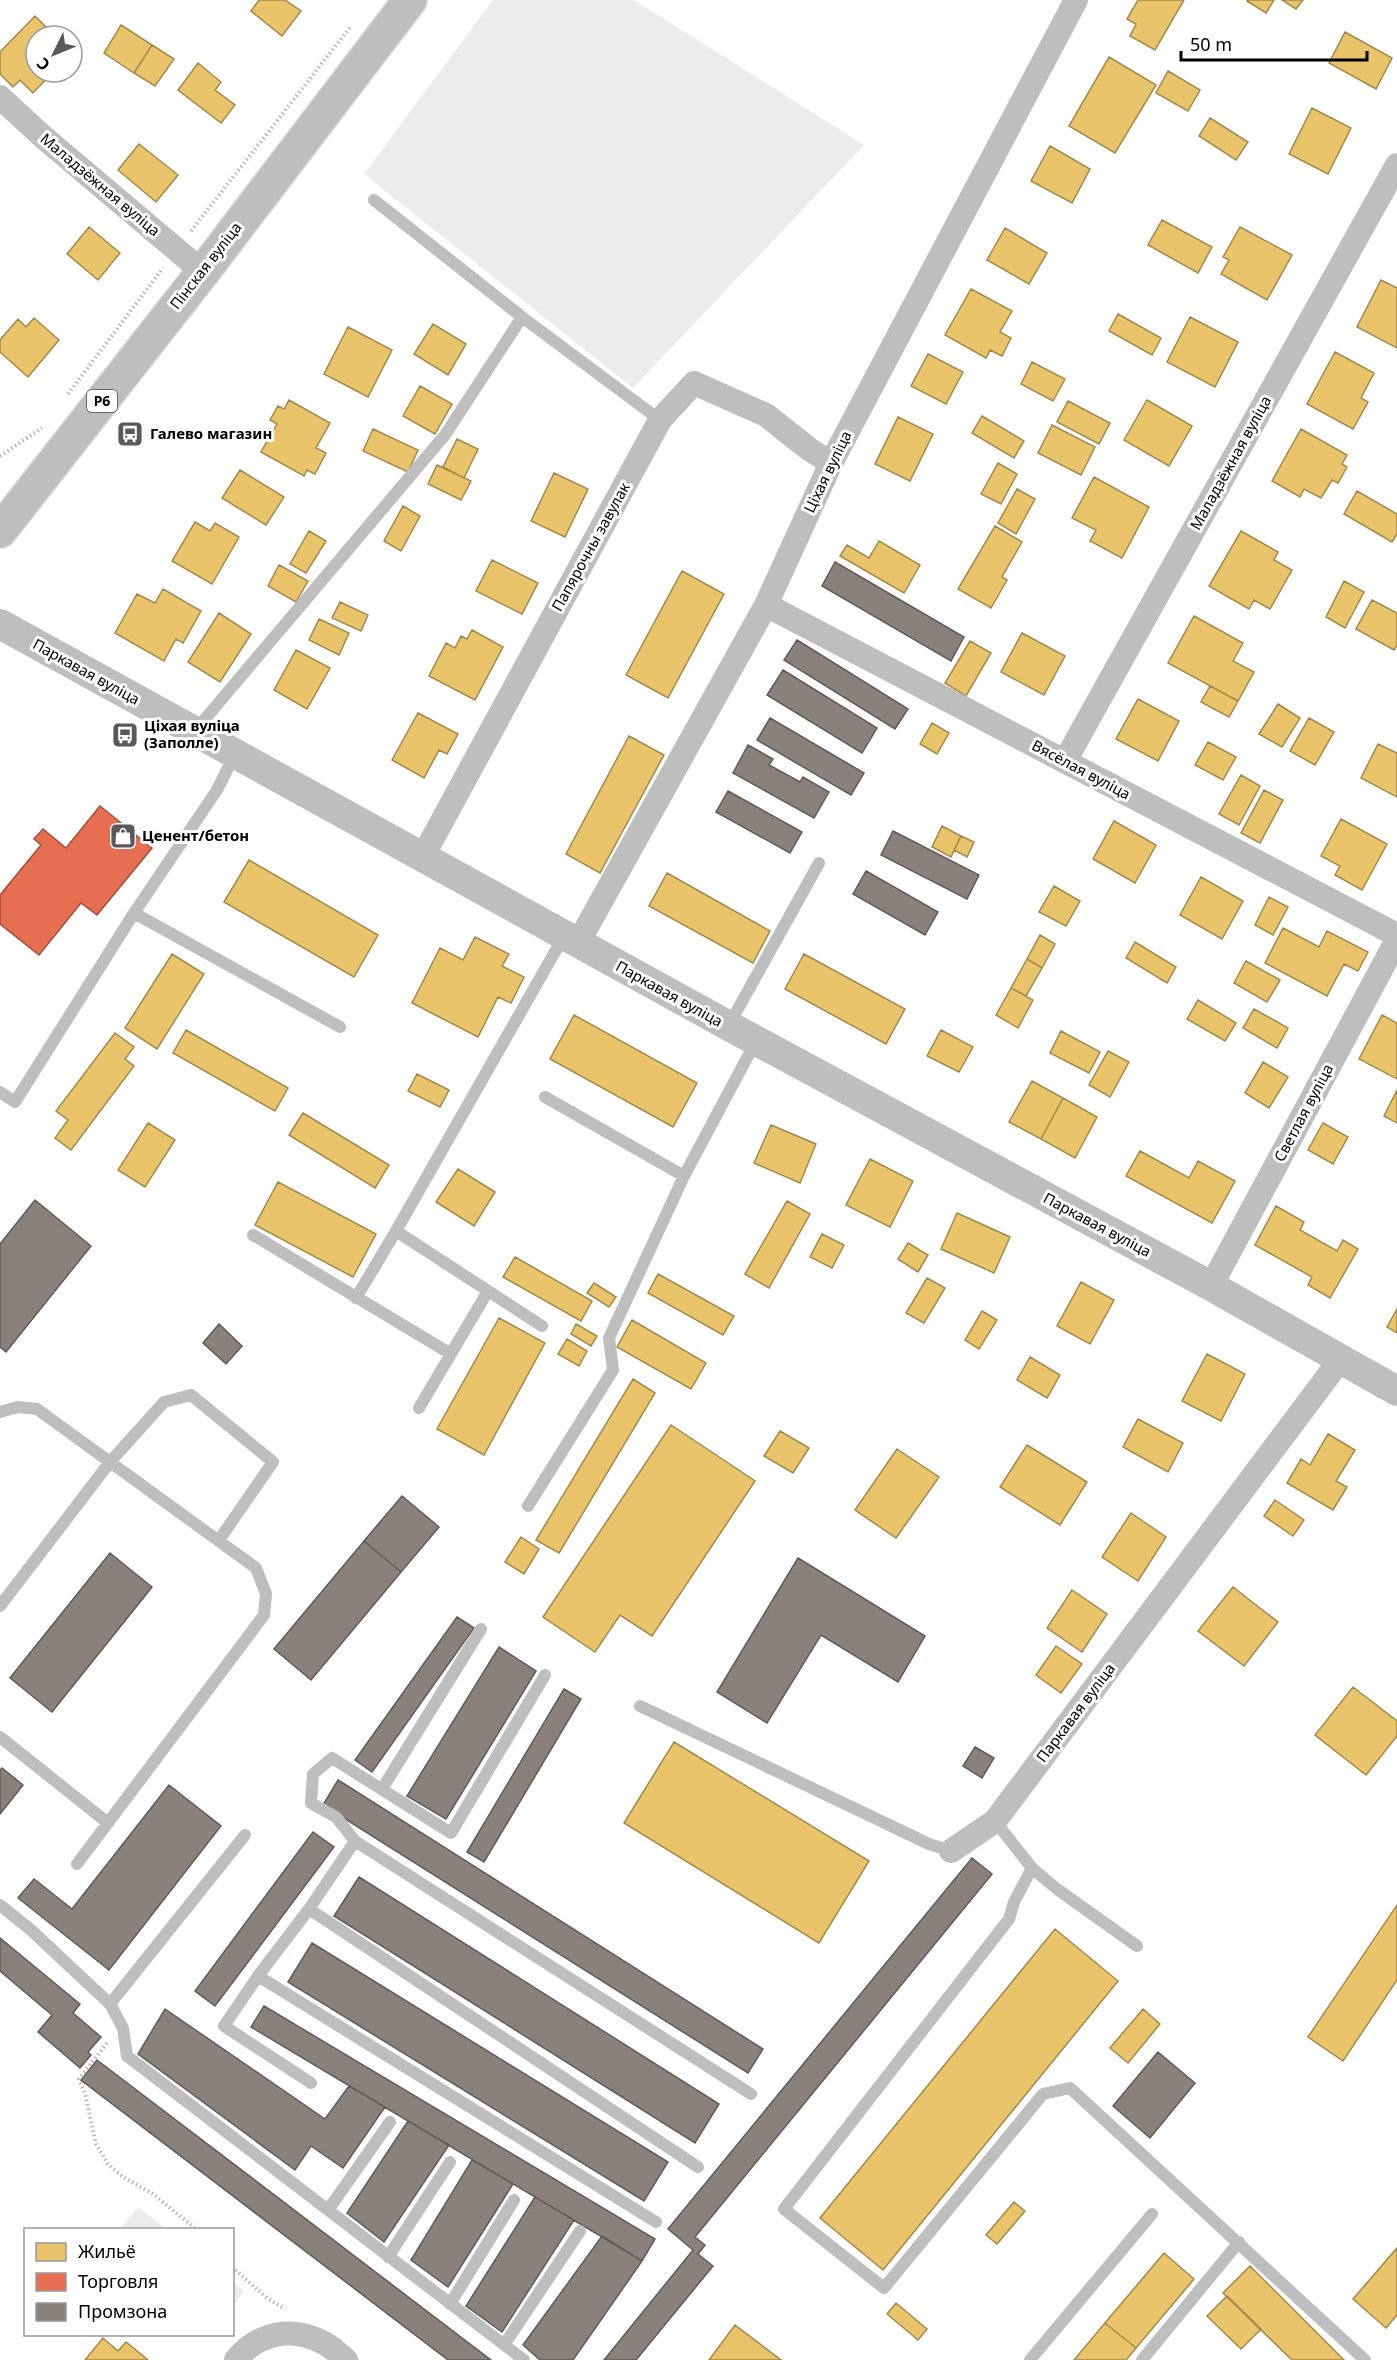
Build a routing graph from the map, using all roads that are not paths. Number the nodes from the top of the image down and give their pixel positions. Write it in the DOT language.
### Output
graph roads {
  1 [pos="410,0"];
  2 [pos="1076,0"];
  3 [pos="0,97"];
  4 [pos="1397,165"];
  5 [pos="374,200"];
  6 [pos="202,272"];
  7 [pos="522,317"];
  8 [pos="660,420"];
  9 [pos="831,463"];
  10 [pos="0,531"];
  11 [pos="766,605"];
  12 [pos="0,624"];
  13 [pos="194,732"];
  14 [pos="235,754"];
  15 [pos="1065,761"];
  16 [pos="422,858"];
  17 [pos="819,863"];
  18 [pos="134,913"];
  19 [pos="1397,935"];
  20 [pos="571,940"];
  21 [pos="1397,940"];
  22 [pos="729,1026"];
  23 [pos="340,1027"];
  24 [pos="756,1041"];
  25 [pos="0,1092"];
  26 [pos="545,1097"];
  27 [pos="684,1176"];
  28 [pos="396,1231"];
  29 [pos="253,1235"];
  30 [pos="1211,1286"];
  31 [pos="488,1291"];
  32 [pos="356,1298"];
  33 [pos="543,1326"];
  34 [pos="451,1354"];
  35 [pos="1340,1360"];
  36 [pos="1397,1391"];
  37 [pos="419,1408"];
  38 [pos="0,1412"];
  39 [pos="110,1462"];
  40 [pos="528,1506"];
  41 [pos="219,1540"];
  42 [pos="0,1606"];
  43 [pos="481,1629"];
  44 [pos="545,1675"];
  45 [pos="639,1706"];
  46 [pos="0,1737"];
  47 [pos="382,1789"];
  48 [pos="995,1821"];
  49 [pos="108,1823"];
  50 [pos="245,1836"];
  51 [pos="355,1841"];
  52 [pos="951,1851"];
  53 [pos="77,1864"];
  54 [pos="1032,1869"];
  55 [pos="0,1905"];
  56 [pos="309,1910"];
  57 [pos="1137,1946"];
  58 [pos="258,1976"];
  59 [pos="110,2004"];
  60 [pos="311,2083"];
  61 [pos="751,2094"];
  62 [pos="390,2122"];
  63 [pos="450,2162"];
  64 [pos="698,2167"];
  65 [pos="514,2200"];
  66 [pos="328,2210"];
  67 [pos="1152,2214"];
  68 [pos="656,2222"];
  69 [pos="580,2230"];
  70 [pos="1239,2242"];
  71 [pos="388,2257"];
  72 [pos="450,2304"];
  73 [pos="504,2345"];
  74 [pos="236,2360"];
  75 [pos="346,2360"];
  76 [pos="524,2360"];
  77 [pos="1030,2360"];
  78 [pos="1142,2360"];
  79 [pos="1365,2360"];
  1 -- 6 [label="main road, Пінская вуліца / Р6"];
  2 -- 9 [label="street, Ціхая вуліца"];
  3 -- 6 [label="street, Маладзёжная вуліца"];
  4 -- 15 [label="street, Маладзёжная вуліца"];
  5 -- 7 [label="lane"];
  6 -- 10 [label="main road, Пінская вуліца / Р6"];
  7 -- 8 [label="lane"];
  7 -- 13 [label="lane"];
  8 -- 9 [label="street, Папярочны завулак"];
  8 -- 16 [label="street, Папярочны завулак"];
  9 -- 11 [label="street, Ціхая вуліца"];
  11 -- 15 [label="street, Вясёлая вуліца"];
  11 -- 20 [label="street, Ціхая вуліца"];
  12 -- 13 [label="street, Паркавая вуліца"];
  13 -- 14 [label="street, Паркавая вуліца"];
  14 -- 16 [label="street, Паркавая вуліца"];
  14 -- 18 [label="lane"];
  15 -- 19 [label="street, Вясёлая вуліца"];
  16 -- 20 [label="street, Паркавая вуліца"];
  17 -- 22 [label="lane"];
  18 -- 23 [label="lane"];
  18 -- 25 [label="lane"];
  20 -- 22 [label="street, Паркавая вуліца"];
  20 -- 28 [label="lane"];
  21 -- 30 [label="street, Светлая вуліца"];
  22 -- 24 [label="street, Паркавая вуліца"];
  24 -- 27 [label="lane"];
  24 -- 30 [label="street, Паркавая вуліца"];
  26 -- 27 [label="lane"];
  27 -- 40 [label="lane"];
  28 -- 31 [label="lane"];
  28 -- 32 [label="lane"];
  29 -- 32 [label="lane"];
  30 -- 35 [label="street, Паркавая вуліца"];
  31 -- 33 [label="lane"];
  31 -- 34 [label="lane"];
  32 -- 34 [label="lane"];
  34 -- 37 [label="lane"];
  35 -- 36 [label="street, Паркавая вуліца"];
  35 -- 48 [label="street, Паркавая вуліца"];
  38 -- 39 [label="lane"];
  39 -- 41 [label="lane"];
  39 -- 41 [label="lane"];
  39 -- 42 [label="lane"];
  41 -- 49 [label="lane"];
  43 -- 47 [label="lane"];
  44 -- 47 [label="lane"];
  45 -- 52 [label="lane"];
  46 -- 49 [label="lane"];
  47 -- 51 [label="lane"];
  48 -- 52 [label="street, Паркавая вуліца"];
  48 -- 54 [label="lane"];
  49 -- 53 [label="lane"];
  50 -- 59 [label="lane"];
  51 -- 56 [label="lane"];
  51 -- 61 [label="lane"];
  54 -- 57 [label="lane"];
  54 -- 70 [label="lane"];
  55 -- 59 [label="lane"];
  56 -- 58 [label="lane"];
  56 -- 64 [label="lane"];
  58 -- 60 [label="lane"];
  58 -- 68 [label="lane"];
  59 -- 66 [label="lane"];
  62 -- 66 [label="lane"];
  63 -- 71 [label="lane"];
  65 -- 72 [label="lane"];
  66 -- 71 [label="lane"];
  67 -- 77 [label="lane"];
  69 -- 73 [label="lane"];
  70 -- 78 [label="lane"];
  70 -- 79 [label="lane"];
  71 -- 72 [label="lane"];
  72 -- 73 [label="lane"];
  73 -- 76 [label="lane"];
  74 -- 75 [label="street"];
}
